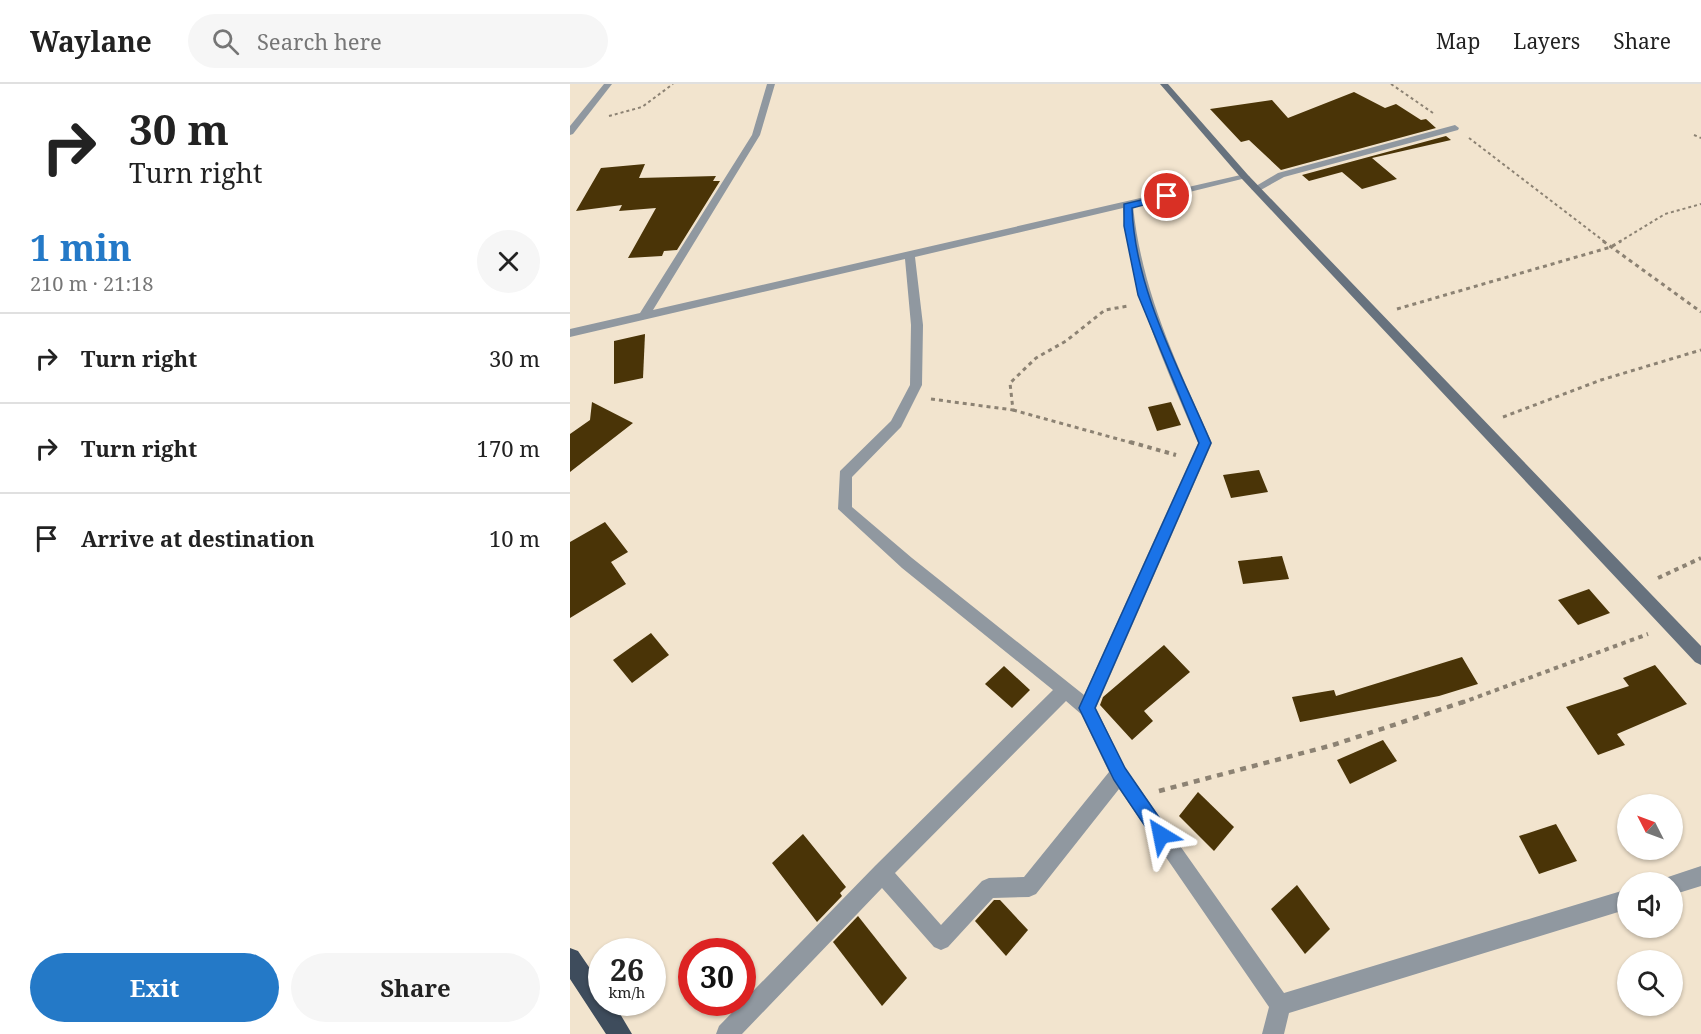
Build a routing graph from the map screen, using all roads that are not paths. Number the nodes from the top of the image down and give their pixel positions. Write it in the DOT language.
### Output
graph roads {
  1 [pos="609,84"];
  2 [pos="771,84"];
  3 [pos="1164,84"];
  4 [pos="1455,128"];
  5 [pos="570,132"];
  6 [pos="1245,177"];
  7 [pos="1256,189"];
  8 [pos="1128,206"];
  9 [pos="910,255"];
  10 [pos="645,314"];
  11 [pos="570,333"];
  12 [pos="1701,657"];
  13 [pos="1065,690"];
  14 [pos="1087,708"];
  15 [pos="1119,774"];
  16 [pos="882,873"];
  17 [pos="1701,876"];
  18 [pos="1683,882"];
  19 [pos="1617,902"];
  20 [pos="570,959"];
  21 [pos="1280,1005"];
  22 [pos="620,1034"];
  23 [pos="727,1034"];
  24 [pos="1273,1034"];
  1 -- 5 [label="street"];
  2 -- 10 [label="street"];
  3 -- 6 [label="main road"];
  4 -- 7 [label="street"];
  6 -- 7 [label="main road"];
  6 -- 8 [label="street"];
  7 -- 12 [label="main road"];
  8 -- 9 [label="street"];
  8 -- 14 [label="street"];
  9 -- 10 [label="street"];
  9 -- 13 [label="street"];
  10 -- 11 [label="street"];
  13 -- 14 [label="street"];
  13 -- 16 [label="street"];
  14 -- 15 [label="street"];
  15 -- 16 [label="street"];
  15 -- 21 [label="street"];
  16 -- 23 [label="street"];
  17 -- 18 [label="street"];
  19 -- 21 [label="street"];
  20 -- 22 [label="highway"];
  21 -- 24 [label="street"];
}
